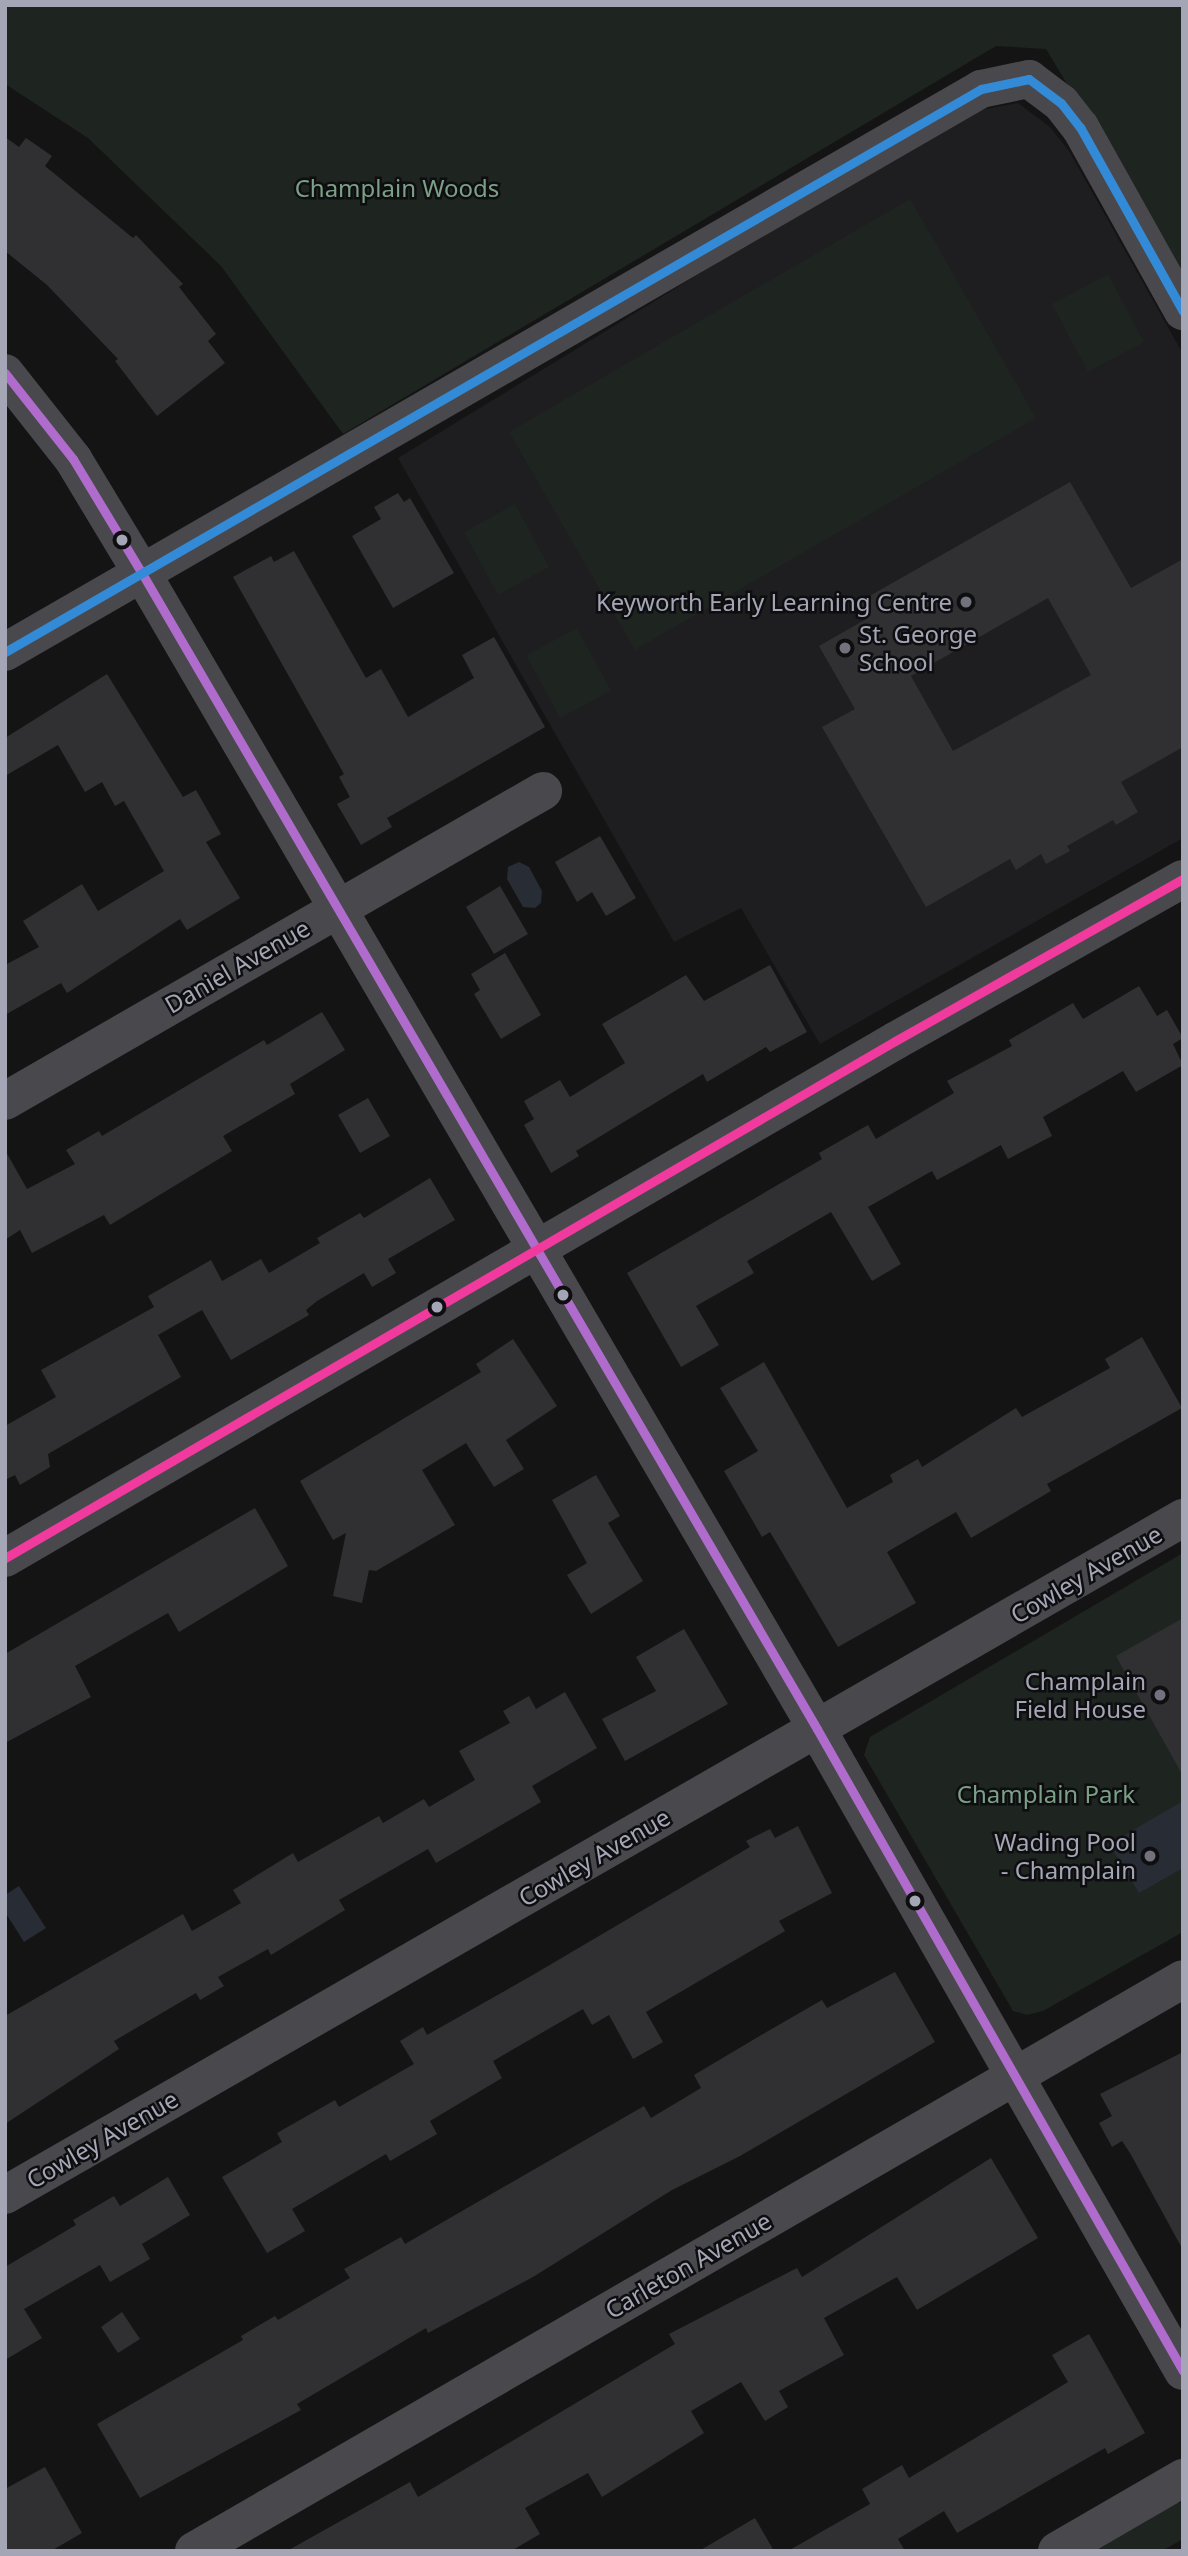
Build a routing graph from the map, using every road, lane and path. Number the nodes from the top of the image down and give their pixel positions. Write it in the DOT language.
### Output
graph roads {
  1 [pos="1183,311"];
  2 [pos="5,373"];
  3 [pos="143,575"];
  4 [pos="5,652"];
  5 [pos="543,791"];
  6 [pos="1183,879"];
  7 [pos="338,908"];
  8 [pos="5,1101"];
  9 [pos="539,1251"];
  10 [pos="1183,1518"];
  11 [pos="5,1558"];
  12 [pos="817,1729"];
  13 [pos="1183,1979"];
  14 [pos="1016,2075"];
  15 [pos="5,2195"];
  16 [pos="1183,2371"];
  17 [pos="1183,2478"];
  18 [pos="194,2551"];
  19 [pos="1057,2551"];
  1 -- 3 [label="street"];
  2 -- 3 [label="street"];
  3 -- 4 [label="street"];
  3 -- 7 [label="street"];
  5 -- 7 [label="street, Daniel Avenue"];
  6 -- 9 [label="street"];
  7 -- 8 [label="street, Daniel Avenue"];
  7 -- 9 [label="street"];
  9 -- 11 [label="street"];
  9 -- 12 [label="street"];
  10 -- 12 [label="street, Cowley Avenue"];
  12 -- 14 [label="street"];
  12 -- 15 [label="street, Cowley Avenue"];
  13 -- 14 [label="street, Carleton Avenue"];
  14 -- 16 [label="street"];
  14 -- 18 [label="street, Carleton Avenue"];
  17 -- 19 [label="street"];
}
